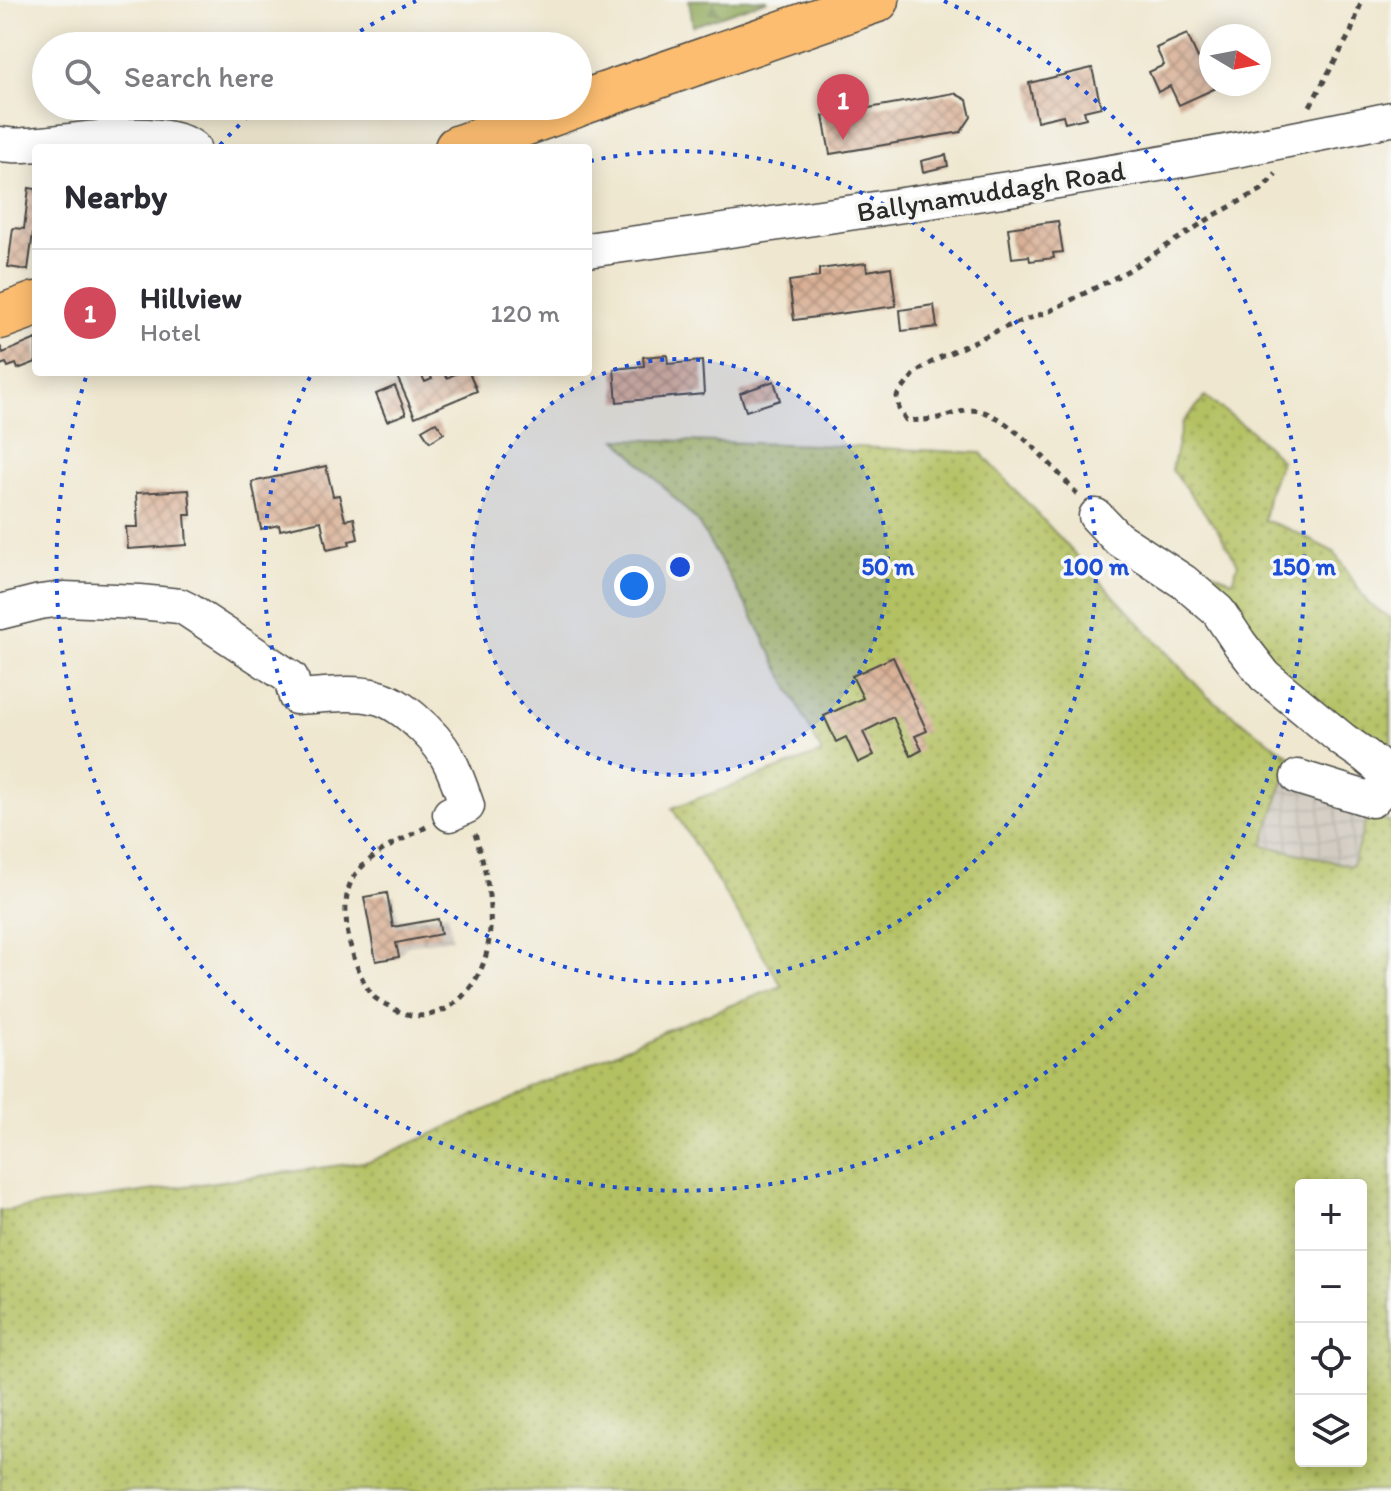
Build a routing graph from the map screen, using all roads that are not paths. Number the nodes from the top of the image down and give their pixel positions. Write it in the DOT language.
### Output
graph roads {
  1 [pos="877,0"];
  2 [pos="592,99"];
  3 [pos="1391,119"];
  4 [pos="534,120"];
  5 [pos="0,144"];
  6 [pos="32,144"];
  7 [pos="36,144"];
  8 [pos="187,144"];
  9 [pos="468,144"];
  10 [pos="592,249"];
  11 [pos="32,305"];
  12 [pos="0,317"];
  13 [pos="1096,516"];
  14 [pos="0,612"];
  15 [pos="1298,777"];
  16 [pos="1391,777"];
  17 [pos="458,810"];
  1 -- 2 [label="main road"];
  3 -- 10 [label="street, Ballynamuddagh Road"];
  4 -- 9 [label="main road"];
  5 -- 6 [label="street"];
  7 -- 8 [label="street"];
  11 -- 12 [label="main road"];
  13 -- 16 [label="street"];
  14 -- 17 [label="street"];
  15 -- 16 [label="street"];
}
